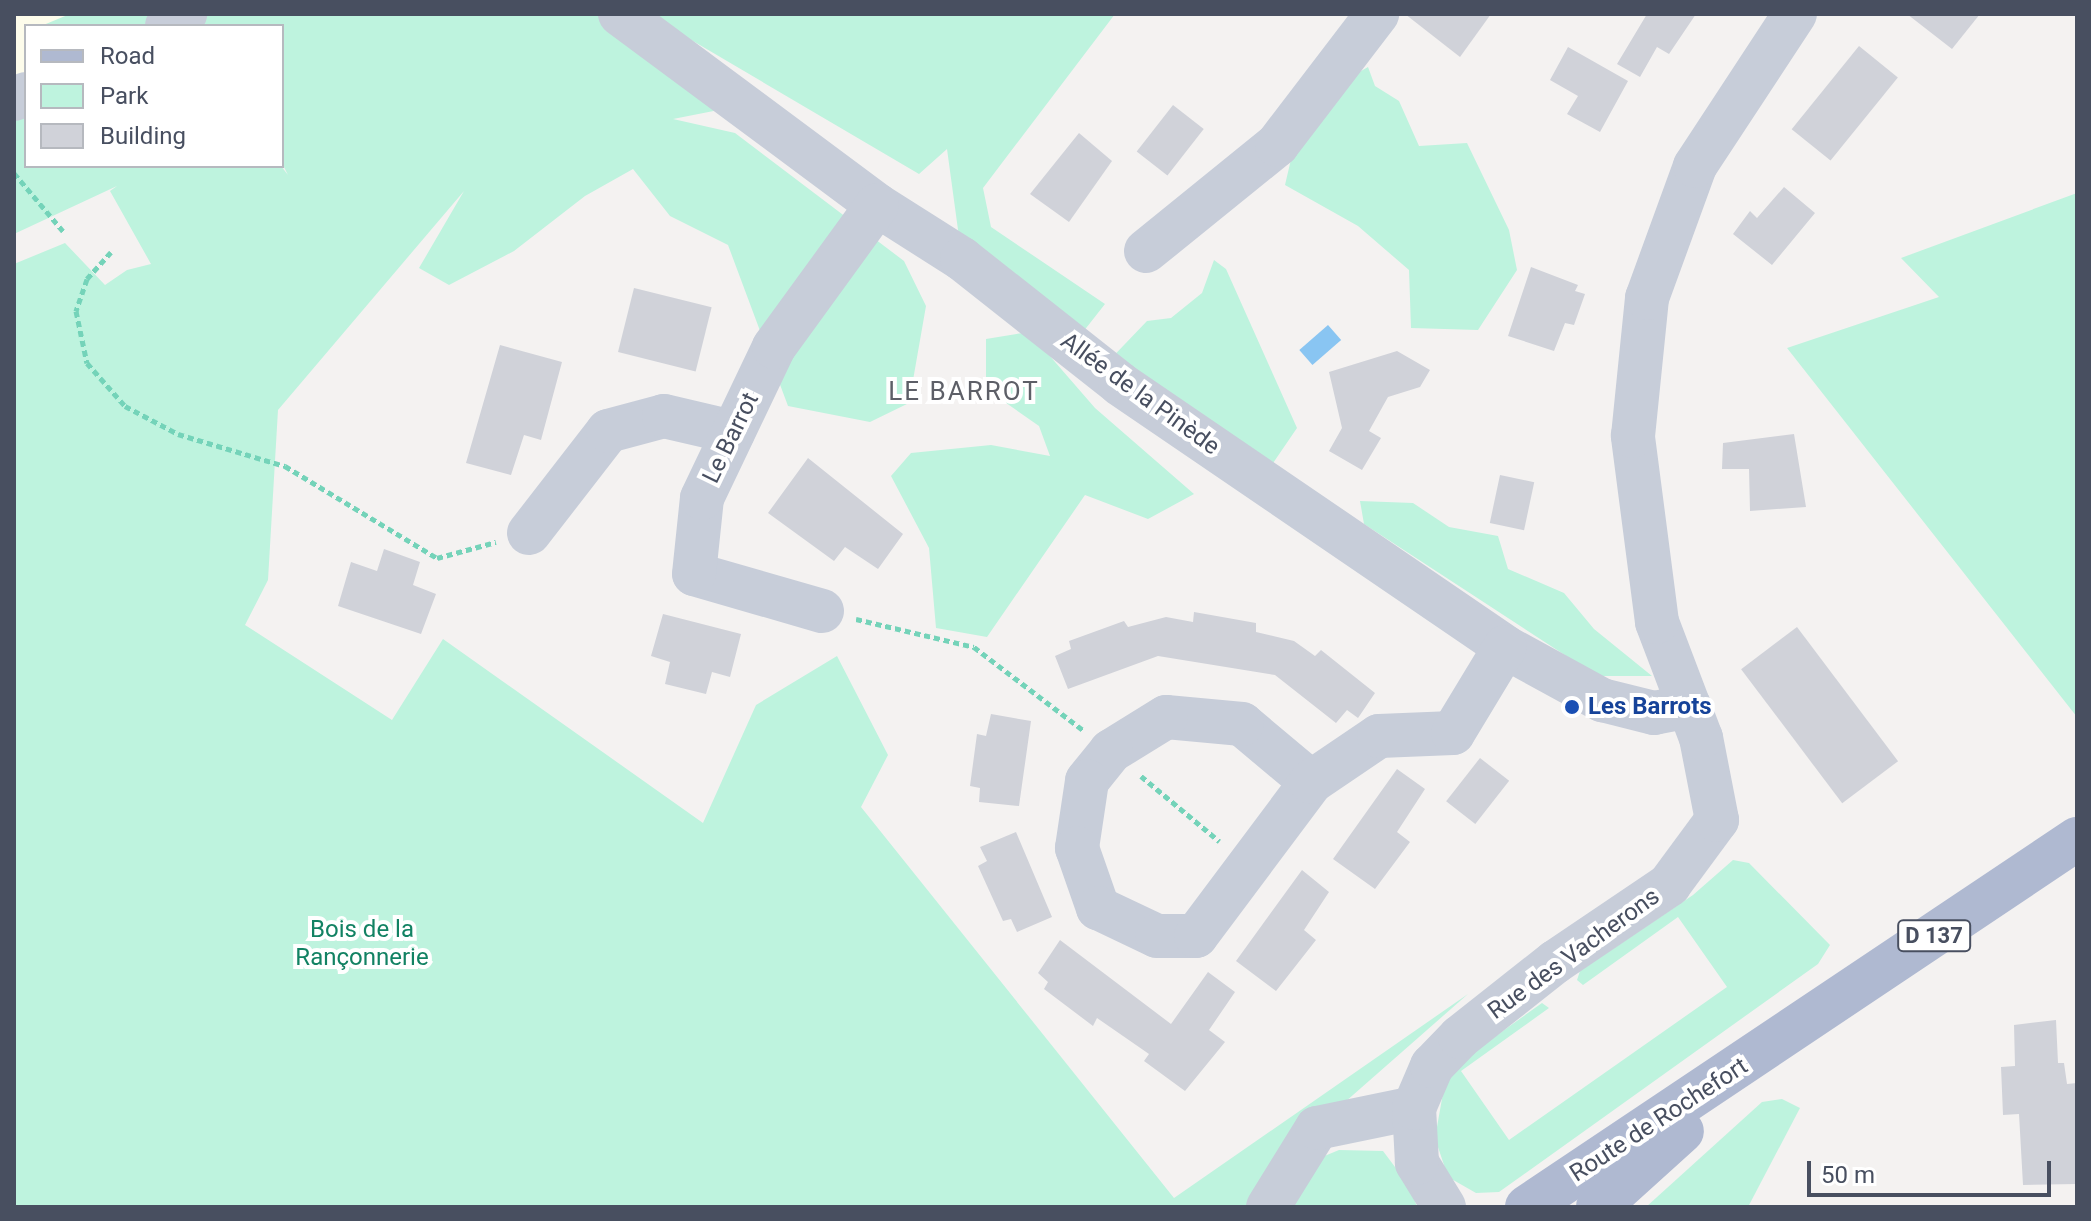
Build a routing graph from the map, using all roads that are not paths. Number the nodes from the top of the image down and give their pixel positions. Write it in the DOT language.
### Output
graph roads {
  1 [pos="620,14"];
  2 [pos="1377,14"];
  3 [pos="1786,17"];
  4 [pos="877,205"];
  5 [pos="1146,251"];
  6 [pos="733,432"];
  7 [pos="529,533"];
  8 [pos="822,611"];
  9 [pos="1505,647"];
  10 [pos="1689,706"];
  11 [pos="1311,782"];
  12 [pos="2077,839"];
  13 [pos="1791,1033"];
  14 [pos="1414,1108"];
  15 [pos="1268,1207"];
  16 [pos="1444,1207"];
  17 [pos="1527,1207"];
  18 [pos="1598,1207"];
  1 -- 4 [label="street, Allée de la Pinède"];
  2 -- 5 [label="street"];
  3 -- 10 [label="street, Rue des Vacherons"];
  4 -- 6 [label="street, Le Barrot"];
  4 -- 9 [label="street, Allée de la Pinède"];
  6 -- 7 [label="street"];
  6 -- 8 [label="street, Le Barrot"];
  9 -- 10 [label="street, Allée de la Pinède"];
  9 -- 11 [label="street"];
  10 -- 14 [label="street, Rue des Vacherons"];
  11 -- 11 [label="street"];
  12 -- 13 [label="main road, Route de Rochefort / D 137"];
  13 -- 17 [label="main road, Route de Rochefort / D 137"];
  13 -- 18 [label="main road, Route de Rochefort / D 137"];
  14 -- 15 [label="street"];
  14 -- 16 [label="street, Rue des Vacherons"];
}
